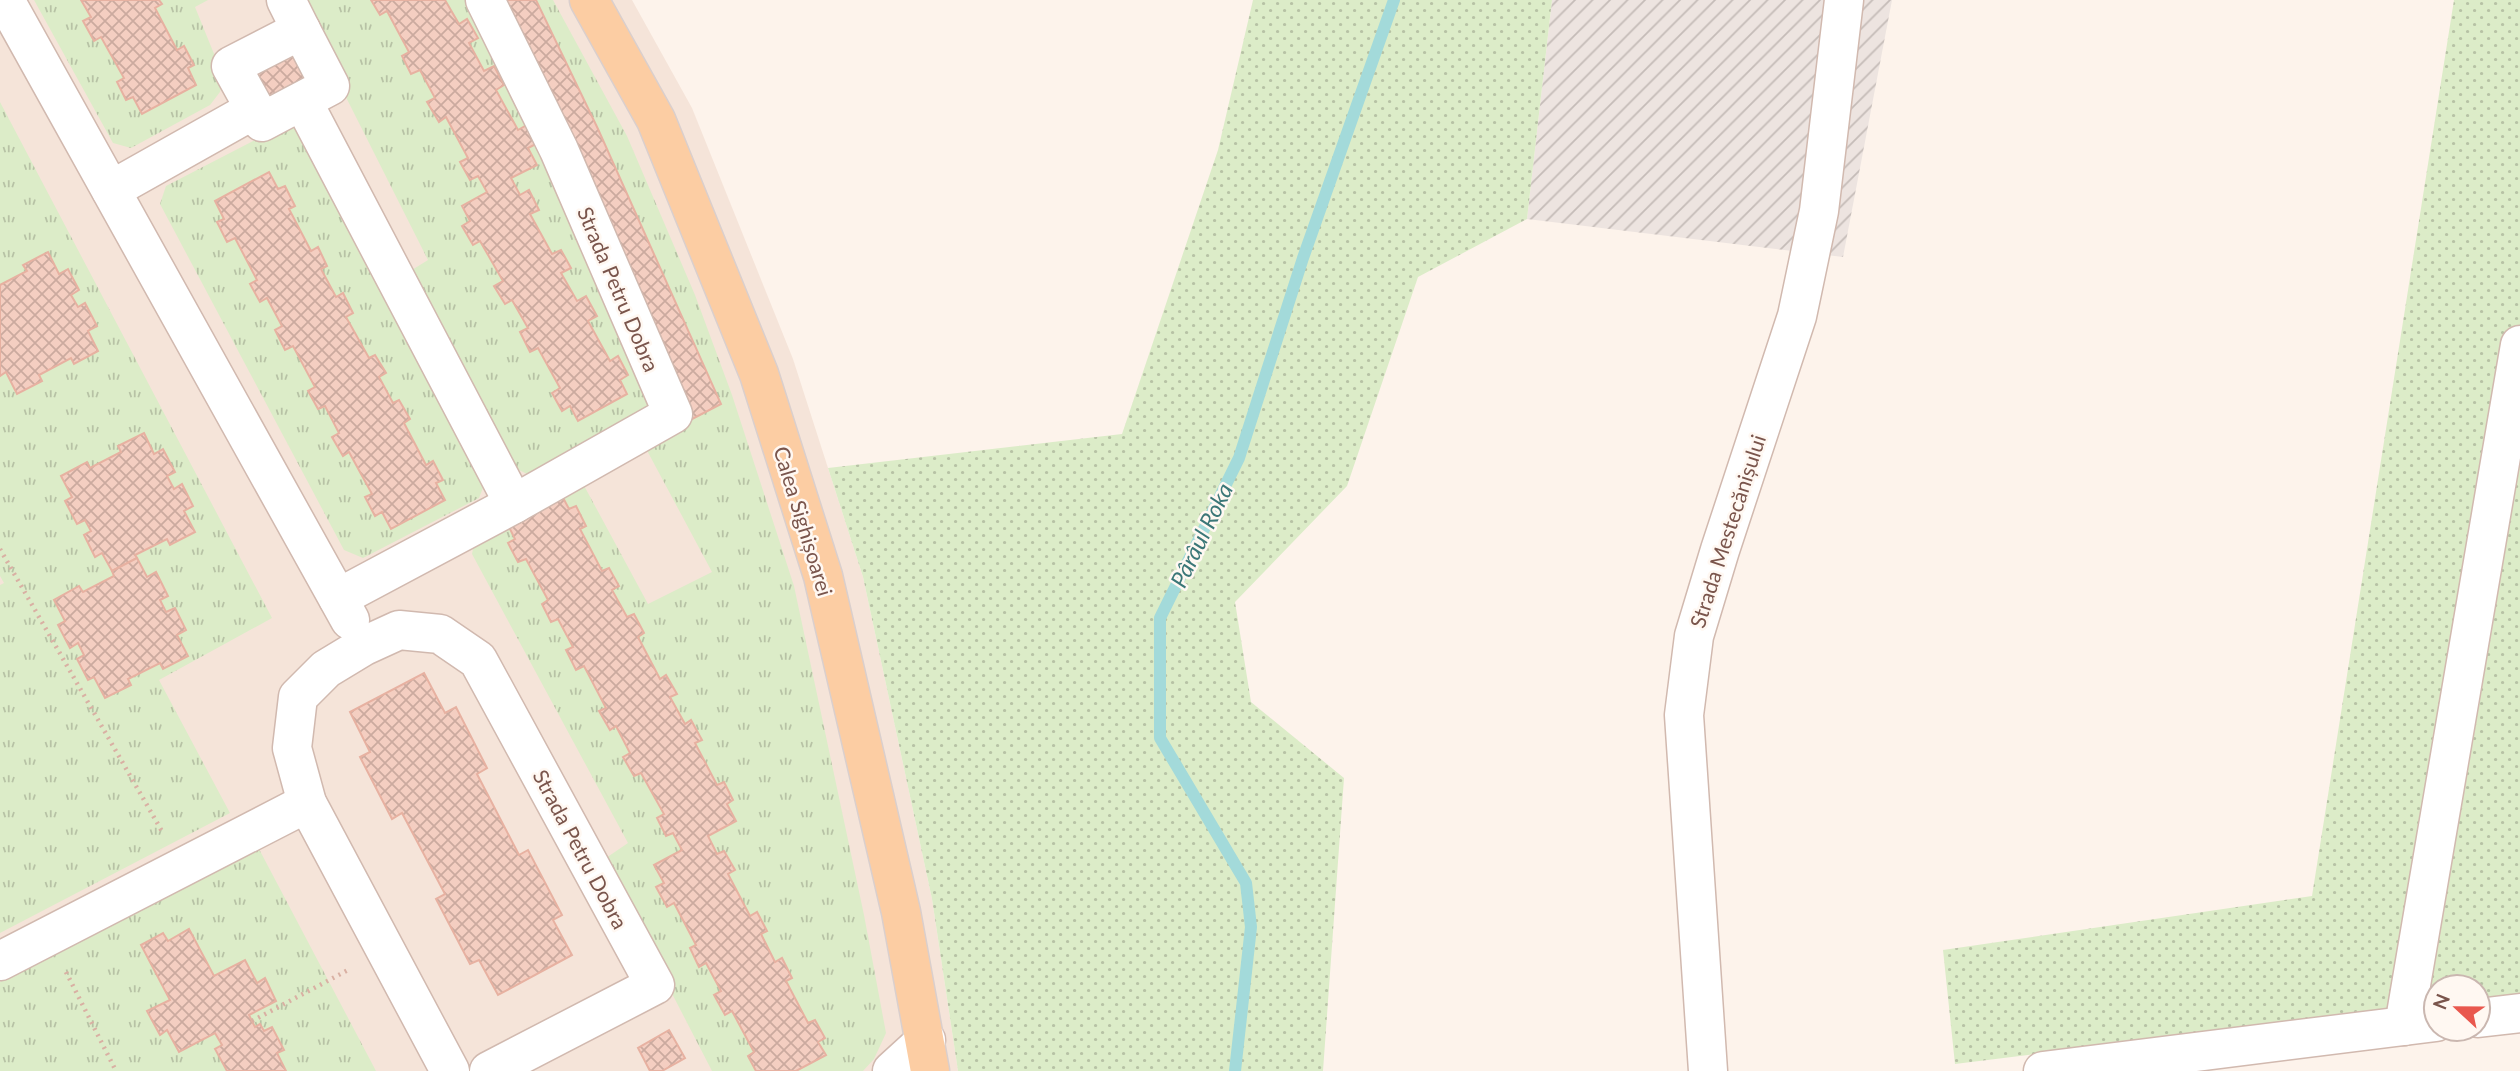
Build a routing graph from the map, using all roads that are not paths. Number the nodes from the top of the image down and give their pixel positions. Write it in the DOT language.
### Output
graph roads {
  1 [pos="5,0"];
  2 [pos="485,0"];
  3 [pos="589,0"];
  4 [pos="1844,0"];
  5 [pos="293,15"];
  6 [pos="303,102"];
  7 [pos="255,109"];
  8 [pos="111,190"];
  9 [pos="2520,345"];
  10 [pos="514,504"];
  11 [pos="338,598"];
  12 [pos="364,646"];
  13 [pos="307,803"];
  14 [pos="0,961"];
  15 [pos="2520,1013"];
  16 [pos="2492,1016"];
  17 [pos="2420,1024"];
  18 [pos="928,1056"];
  19 [pos="450,1071"];
  20 [pos="489,1071"];
  21 [pos="892,1071"];
  22 [pos="1708,1071"];
  23 [pos="2043,1071"];
  1 -- 8 [label="street"];
  2 -- 10 [label="street, Strada Petru Dobra"];
  3 -- 18 [label="main road, Calea Sighișoarei"];
  4 -- 22 [label="street, Strada Mestecănișului"];
  5 -- 6 [label="street"];
  5 -- 7 [label="street"];
  6 -- 7 [label="street"];
  6 -- 10 [label="street"];
  7 -- 8 [label="street"];
  8 -- 11 [label="street"];
  9 -- 17 [label="street"];
  10 -- 11 [label="street, Strada Petru Dobra"];
  11 -- 12 [label="street"];
  12 -- 13 [label="street, Strada Petru Dobra"];
  12 -- 20 [label="street, Strada Petru Dobra"];
  13 -- 14 [label="street"];
  13 -- 19 [label="street, Strada Petru Dobra"];
  15 -- 16 [label="street"];
  17 -- 23 [label="street"];
  18 -- 21 [label="street"];
}
